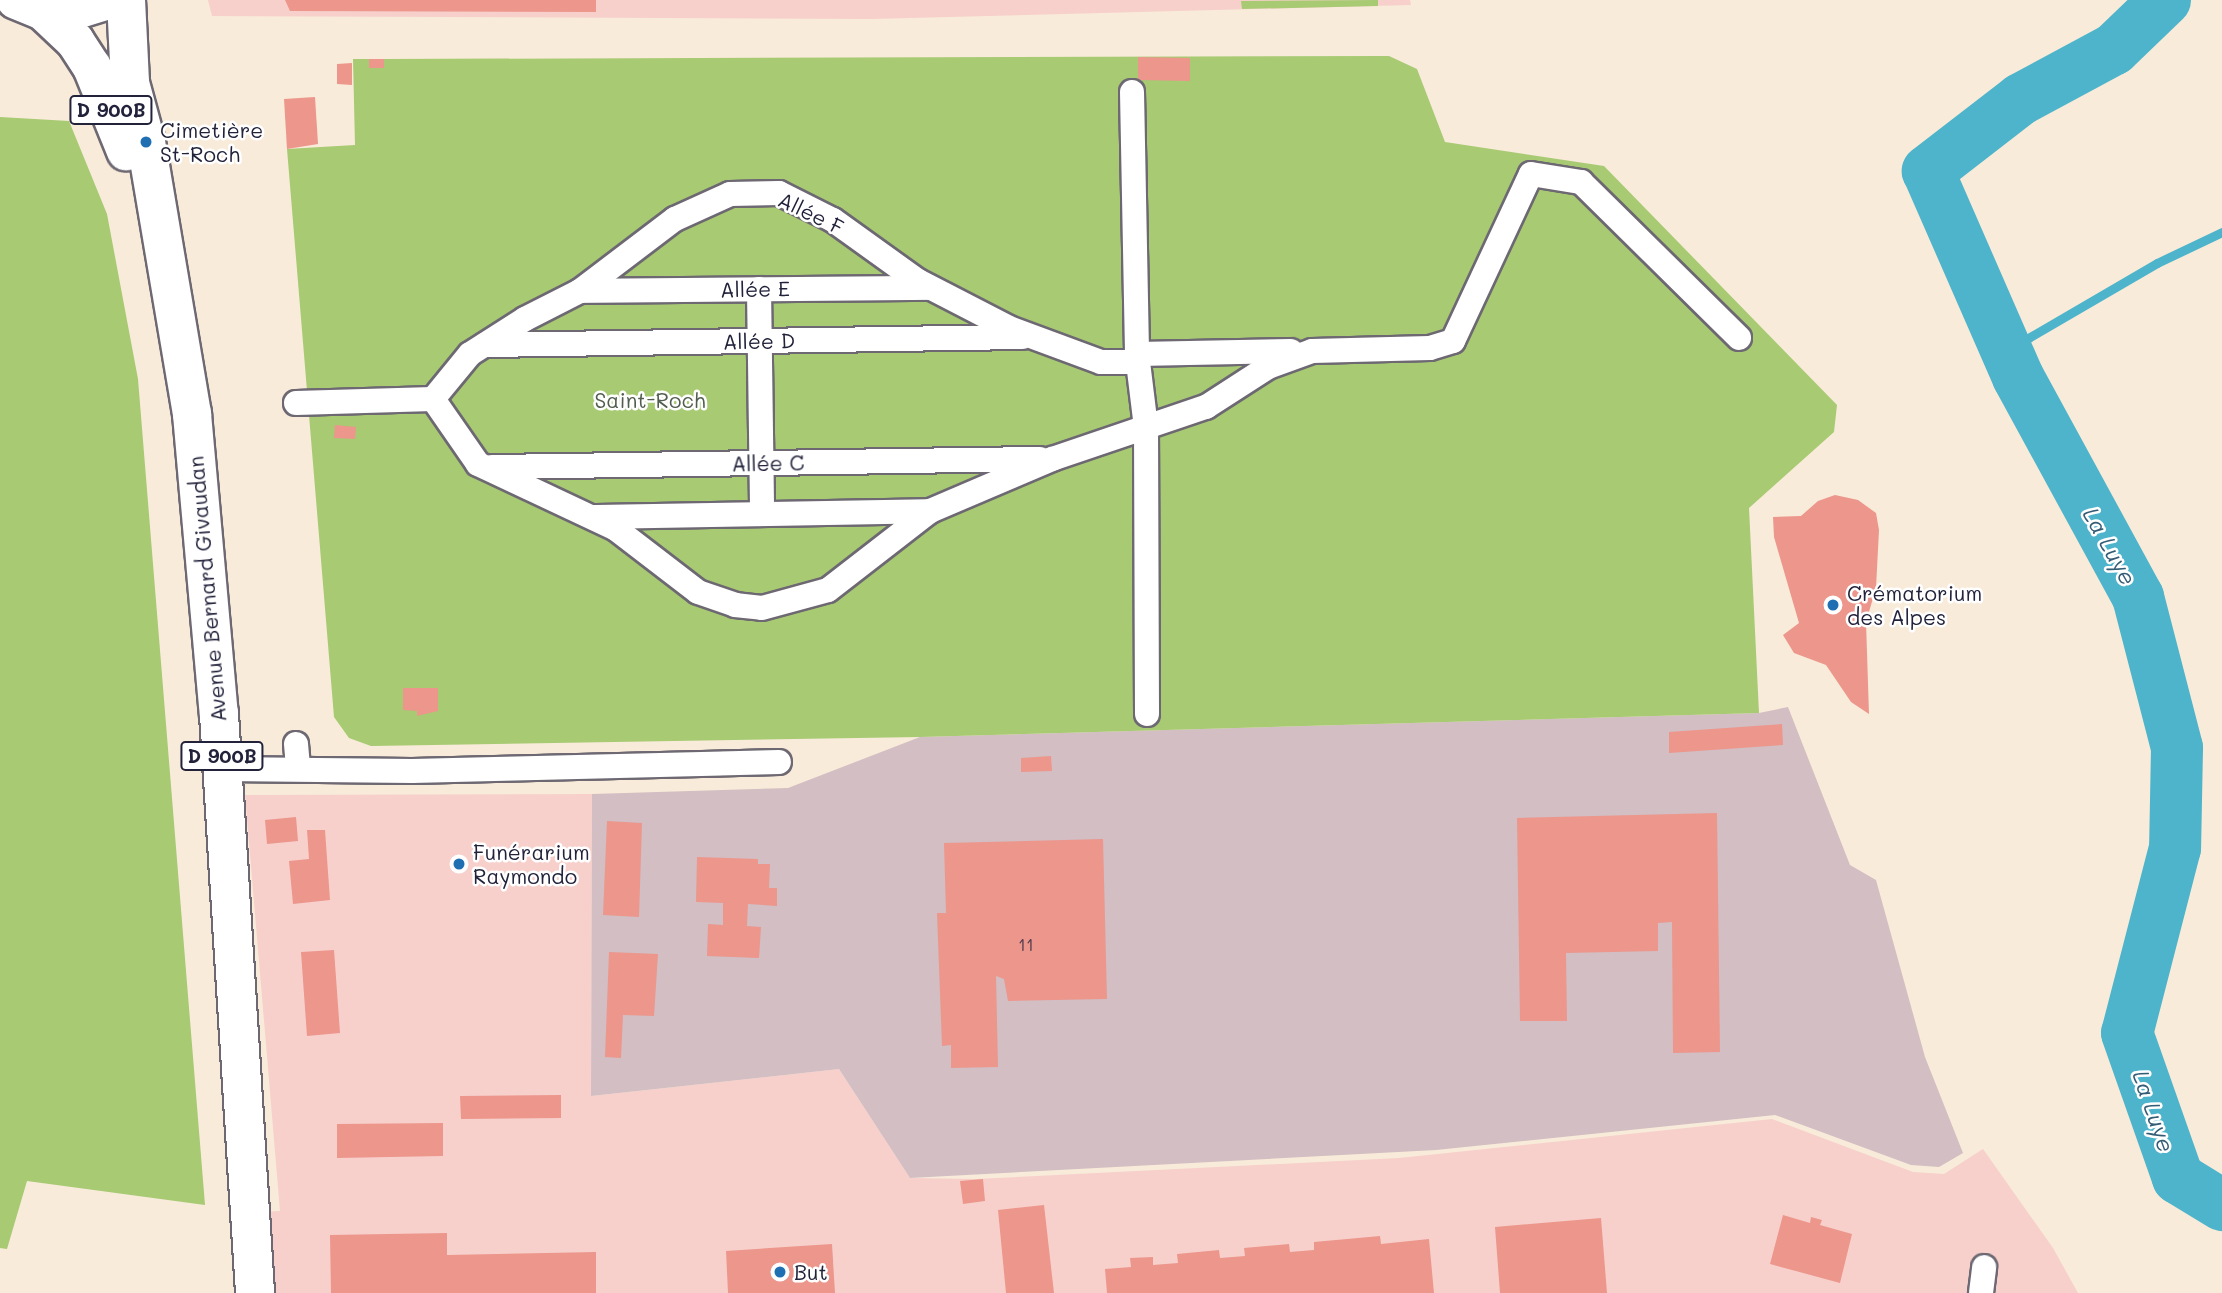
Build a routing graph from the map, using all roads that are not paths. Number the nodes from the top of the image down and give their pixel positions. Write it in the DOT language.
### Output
graph roads {
  1 [pos="108,0"];
  2 [pos="125,0"];
  3 [pos="29,6"];
  4 [pos="1132,92"];
  5 [pos="158,222"];
  6 [pos="930,288"];
  7 [pos="759,289"];
  8 [pos="580,291"];
  9 [pos="1033,337"];
  10 [pos="1740,338"];
  11 [pos="760,341"];
  12 [pos="484,345"];
  13 [pos="1312,351"];
  14 [pos="1138,358"];
  15 [pos="433,399"];
  16 [pos="296,403"];
  17 [pos="1146,428"];
  18 [pos="1052,459"];
  19 [pos="761,463"];
  20 [pos="484,467"];
  21 [pos="930,511"];
  22 [pos="762,514"];
  23 [pos="590,517"];
  24 [pos="1147,713"];
  25 [pos="296,744"];
  26 [pos="779,762"];
  27 [pos="223,769"];
  28 [pos="298,769"];
  29 [pos="1984,1268"];
  30 [pos="256,1293"];
  31 [pos="1982,1293"];
  1 -- 3 [label="main road"];
  2 -- 5 [label="main road, D 900B"];
  3 -- 5 [label="main road, D 900B"];
  4 -- 14 [label="street"];
  5 -- 27 [label="main road, Avenue Bernard Givaudan / D 900B"];
  6 -- 7 [label="street, Allée E"];
  6 -- 8 [label="street, Allée F"];
  6 -- 9 [label="street, Allée F"];
  7 -- 8 [label="street, Allée E"];
  7 -- 11 [label="street"];
  8 -- 12 [label="street, Allée F"];
  9 -- 11 [label="street, Allée D"];
  9 -- 14 [label="street, Allée F"];
  10 -- 13 [label="street, Allée F"];
  11 -- 12 [label="street, Allée D"];
  11 -- 19 [label="street"];
  12 -- 15 [label="street, Allée F"];
  13 -- 14 [label="street, Allée F"];
  13 -- 17 [label="street"];
  14 -- 17 [label="street"];
  15 -- 16 [label="street"];
  15 -- 20 [label="street"];
  17 -- 18 [label="street"];
  17 -- 24 [label="street"];
  18 -- 19 [label="street, Allée C"];
  18 -- 21 [label="street"];
  19 -- 20 [label="street, Allée C"];
  19 -- 22 [label="street"];
  20 -- 23 [label="street"];
  21 -- 22 [label="street"];
  21 -- 23 [label="street"];
  22 -- 23 [label="street"];
  25 -- 28 [label="street"];
  26 -- 28 [label="street"];
  27 -- 28 [label="street"];
  27 -- 30 [label="main road, Avenue Bernard Givaudan / D 900B"];
  29 -- 31 [label="street"];
}
